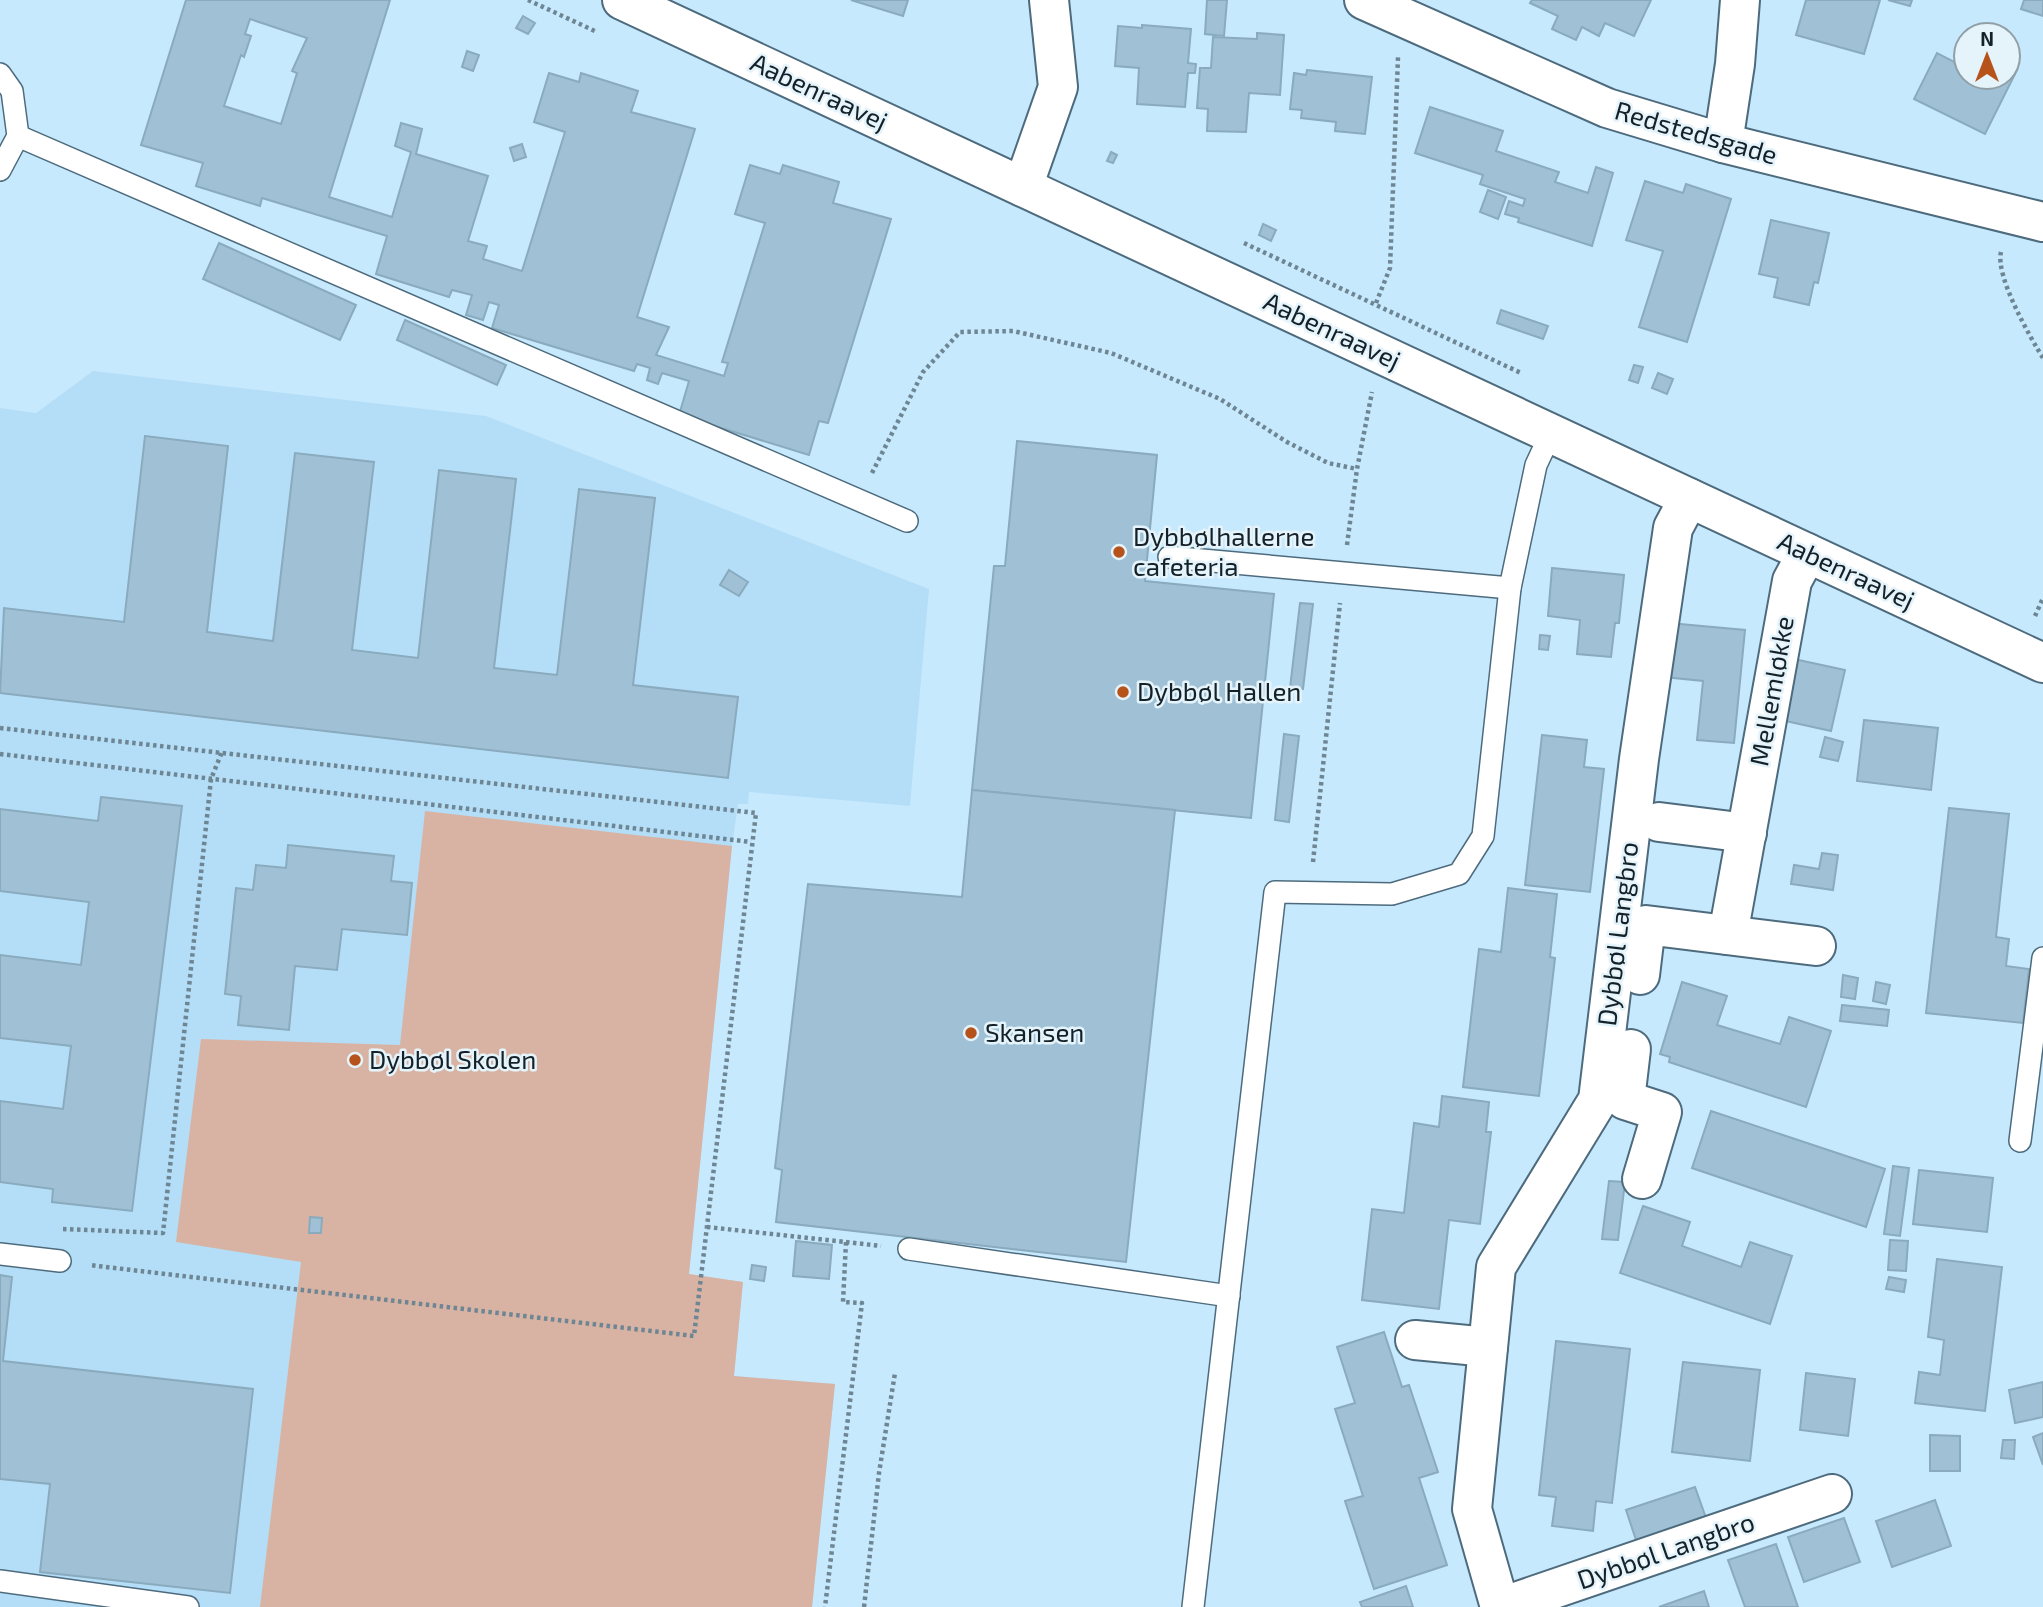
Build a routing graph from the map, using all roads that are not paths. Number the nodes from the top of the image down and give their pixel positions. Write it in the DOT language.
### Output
graph roads {
  1 [pos="622,0"];
  2 [pos="1049,0"];
  3 [pos="1364,0"];
  4 [pos="1740,0"];
  5 [pos="0,74"];
  6 [pos="18,136"];
  7 [pos="1723,143"];
  8 [pos="0,170"];
  9 [pos="1023,187"];
  10 [pos="2029,219"];
  11 [pos="1551,433"];
  12 [pos="1689,498"];
  13 [pos="907,521"];
  14 [pos="1807,554"];
  15 [pos="1169,557"];
  16 [pos="1510,588"];
  17 [pos="2043,663"];
  18 [pos="1659,822"];
  19 [pos="1747,833"];
  20 [pos="1728,935"];
  21 [pos="1816,946"];
  22 [pos="2043,958"];
  23 [pos="2020,1141"];
  24 [pos="1642,1179"];
  25 [pos="909,1249"];
  26 [pos="0,1254"];
  27 [pos="61,1261"];
  28 [pos="1229,1296"];
  29 [pos="1415,1340"];
  30 [pos="1488,1347"];
  31 [pos="1832,1494"];
  32 [pos="0,1581"];
  33 [pos="188,1607"];
  34 [pos="1193,1607"];
  35 [pos="1500,1607"];
  1 -- 9 [label="street, Aabenraavej"];
  2 -- 9 [label="street"];
  3 -- 7 [label="street, Redstedsgade"];
  4 -- 7 [label="street"];
  5 -- 6 [label="lane"];
  6 -- 8 [label="lane"];
  6 -- 13 [label="lane"];
  7 -- 10 [label="street, Redstedsgade"];
  9 -- 11 [label="street, Aabenraavej"];
  11 -- 12 [label="street, Aabenraavej"];
  11 -- 16 [label="lane"];
  12 -- 14 [label="street, Aabenraavej"];
  12 -- 30 [label="street, Dybbøl Langbro"];
  14 -- 17 [label="street, Aabenraavej"];
  14 -- 19 [label="street, Mellemløkke"];
  15 -- 16 [label="lane"];
  16 -- 28 [label="lane"];
  18 -- 19 [label="street"];
  19 -- 20 [label="street, Mellemløkke"];
  20 -- 21 [label="street"];
  20 -- 24 [label="street"];
  22 -- 23 [label="lane"];
  25 -- 28 [label="lane"];
  26 -- 27 [label="lane"];
  28 -- 34 [label="lane"];
  29 -- 30 [label="street"];
  30 -- 35 [label="street, Dybbøl Langbro"];
  31 -- 35 [label="street, Dybbøl Langbro"];
  32 -- 33 [label="lane"];
}
